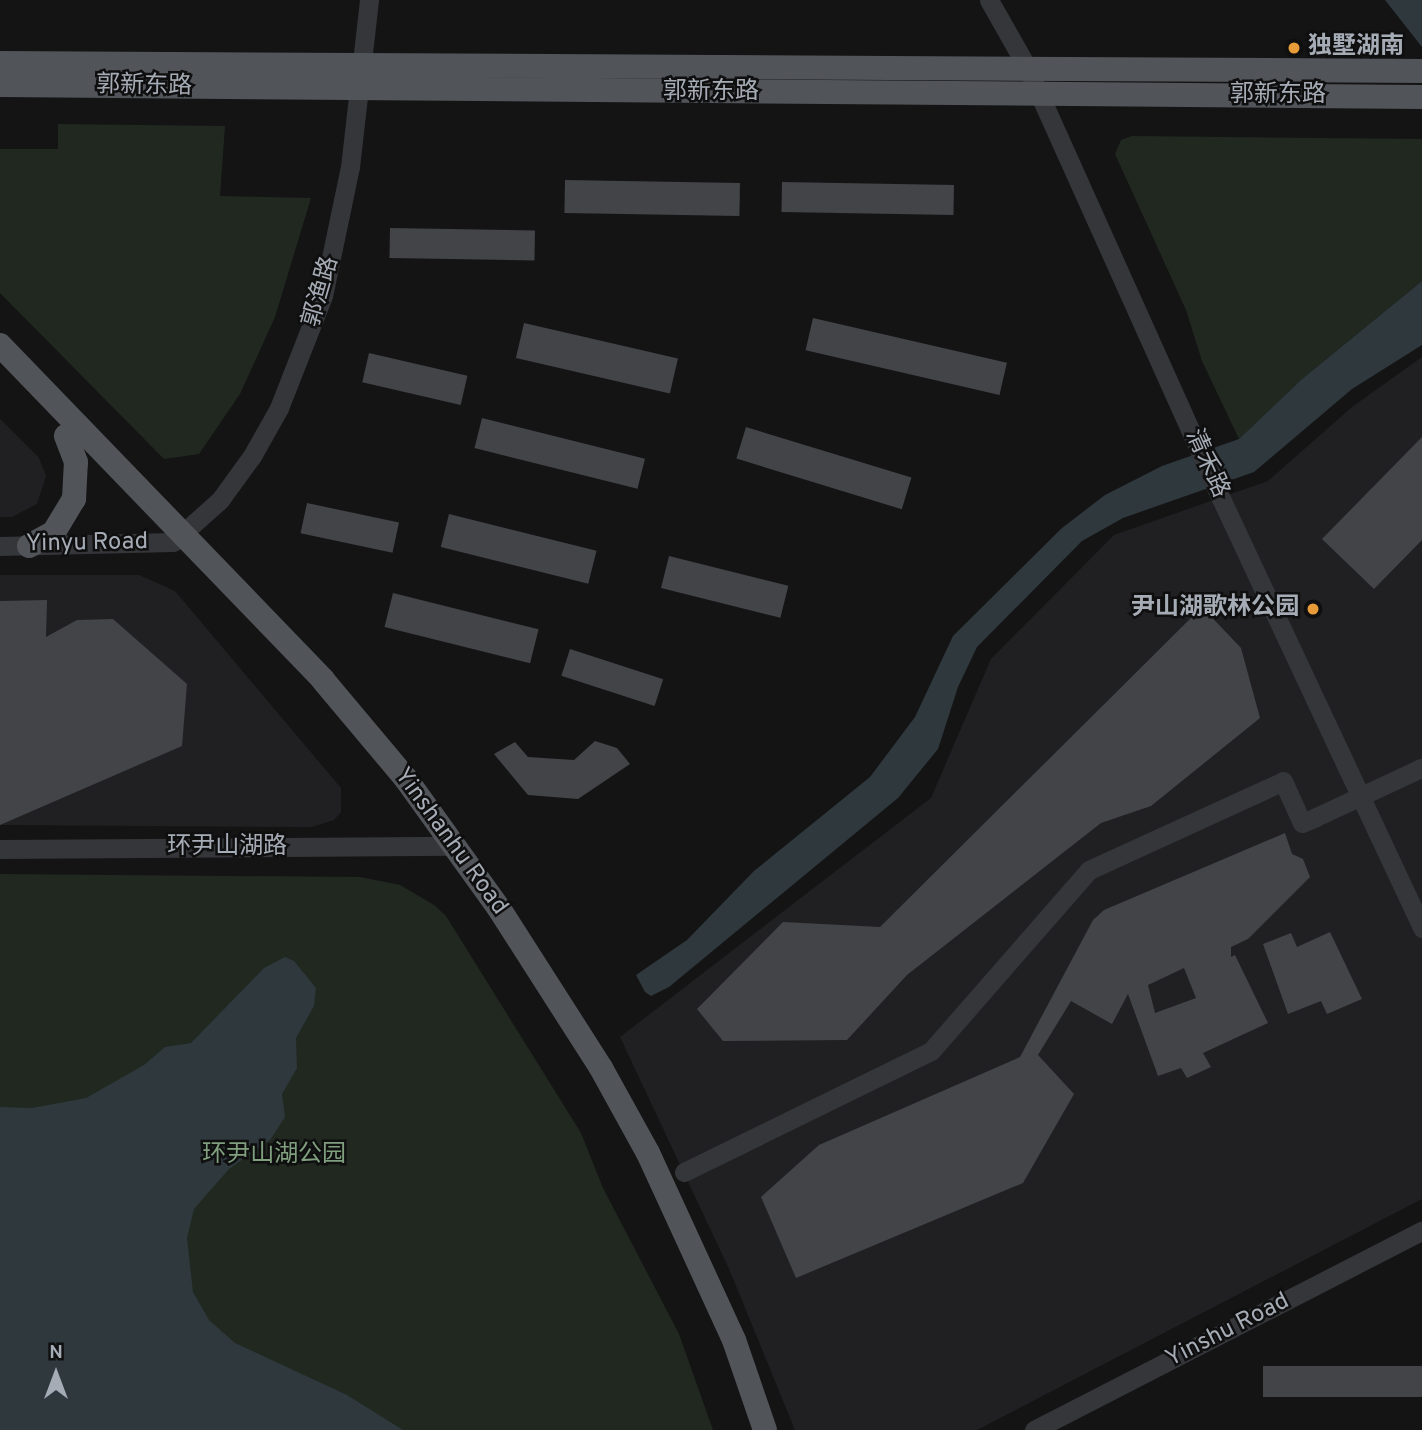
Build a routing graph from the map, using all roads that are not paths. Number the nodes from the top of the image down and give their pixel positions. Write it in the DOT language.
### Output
graph roads {
  1 [pos="369,0"];
  2 [pos="989,0"];
  3 [pos="0,63"];
  4 [pos="1028,69"];
  5 [pos="1422,71"];
  6 [pos="358,79"];
  7 [pos="0,85"];
  8 [pos="1039,95"];
  9 [pos="1422,97"];
  10 [pos="0,345"];
  11 [pos="0,368"];
  12 [pos="66,436"];
  13 [pos="179,538"];
  14 [pos="0,546"];
  15 [pos="29,546"];
  16 [pos="1421,768"];
  17 [pos="446,846"];
  18 [pos="0,849"];
  19 [pos="1422,928"];
  20 [pos="684,1172"];
  21 [pos="1422,1231"];
  22 [pos="754,1420"];
  23 [pos="1034,1430"];
  1 -- 6 [label="street, 郭渔路"];
  2 -- 4 [label="street, 清禾路"];
  3 -- 6 [label="main road, 郭新东路"];
  4 -- 5 [label="main road, 郭新东路"];
  4 -- 6 [label="main road, 郭新东路"];
  4 -- 8 [label="street, 清禾路"];
  6 -- 7 [label="main road, 郭新东路"];
  6 -- 8 [label="main road, 郭新东路"];
  6 -- 13 [label="street, 郭渔路"];
  8 -- 9 [label="main road, 郭新东路"];
  8 -- 19 [label="street, 清禾路"];
  10 -- 13 [label="main road, Yinshanhu Road"];
  11 -- 12 [label="main road, Yinshanhu Road"];
  12 -- 13 [label="main road, Yinshanhu Road"];
  12 -- 15 [label="main road"];
  13 -- 15 [label="street, Yinyu Road"];
  13 -- 17 [label="main road, Yinshanhu Road"];
  14 -- 15 [label="street, Yinyu Road"];
  16 -- 20 [label="street, bridge"];
  17 -- 18 [label="street, 环尹山湖路"];
  17 -- 22 [label="main road, Yinshanhu Road"];
  21 -- 23 [label="street, Yinshu Road"];
}
